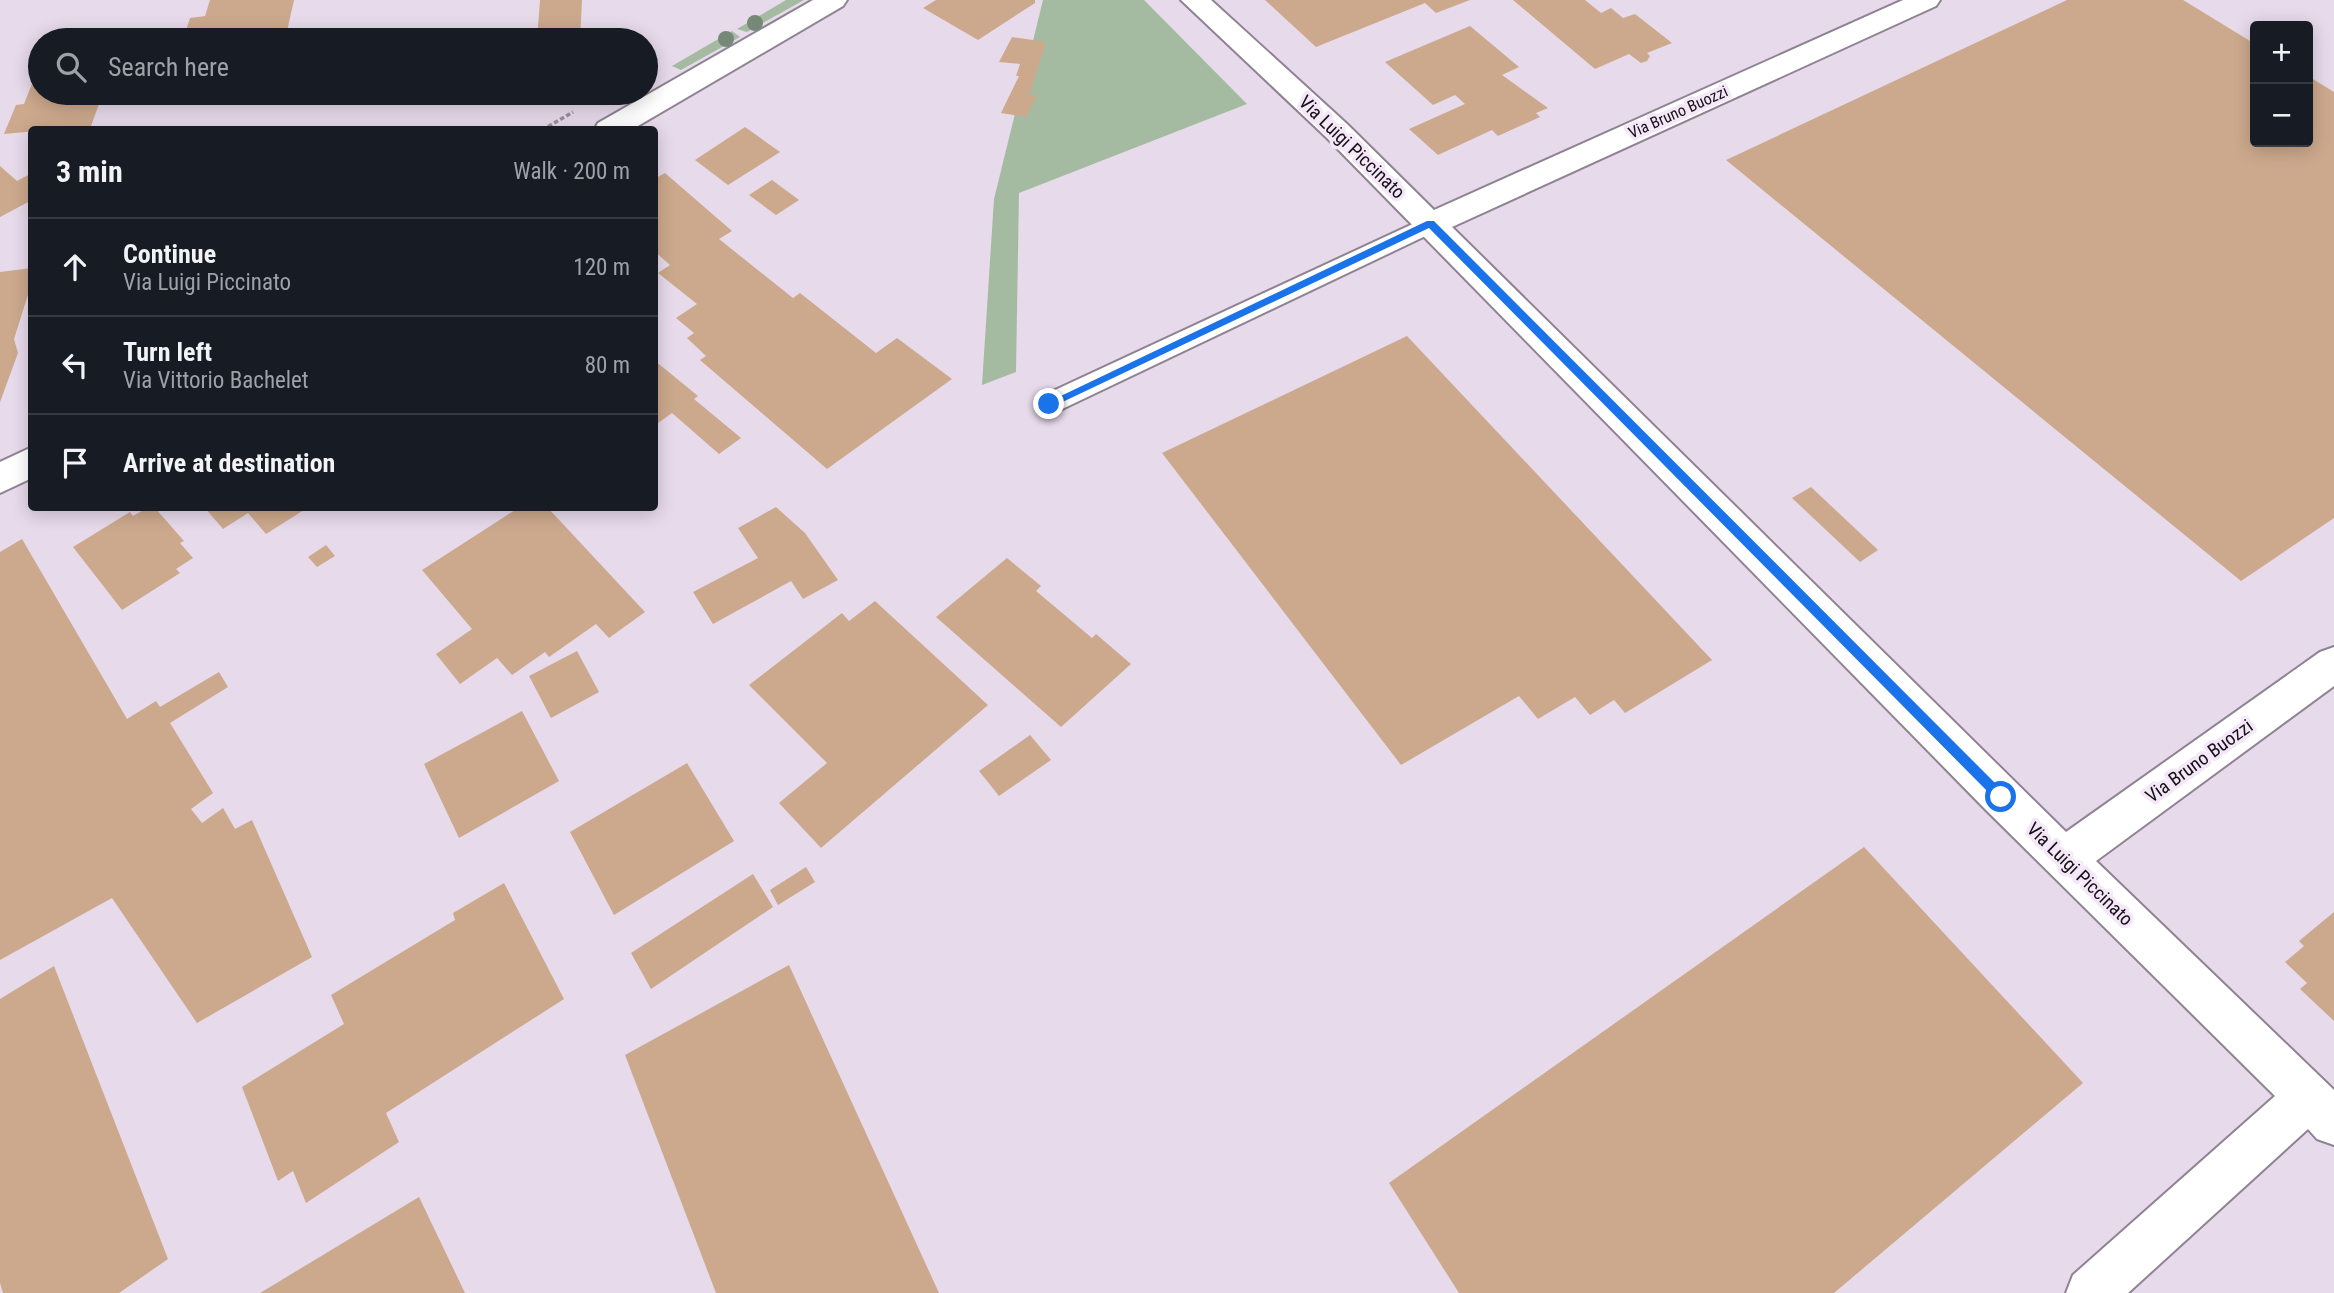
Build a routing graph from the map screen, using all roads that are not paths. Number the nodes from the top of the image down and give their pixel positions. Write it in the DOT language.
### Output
graph roads {
  1 [pos="833,0"];
  2 [pos="1195,0"];
  3 [pos="1926,0"];
  4 [pos="658,101"];
  5 [pos="651,105"];
  6 [pos="615,126"];
  7 [pos="1430,224"];
  8 [pos="1049,404"];
  9 [pos="28,463"];
  10 [pos="0,479"];
  11 [pos="2334,664"];
  12 [pos="2065,858"];
  13 [pos="2322,1110"];
  14 [pos="2091,1293"];
  1 -- 4 [label="street"];
  2 -- 7 [label="street, Via Luigi Piccinato"];
  3 -- 7 [label="street, Via Bruno Buozzi"];
  5 -- 6 [label="street"];
  7 -- 8 [label="lane"];
  7 -- 12 [label="street, Via Luigi Piccinato"];
  9 -- 10 [label="street"];
  11 -- 12 [label="street, Via Bruno Buozzi"];
  12 -- 13 [label="street, Via Luigi Piccinato"];
  13 -- 14 [label="street, Via Luigi Piccinato"];
}
